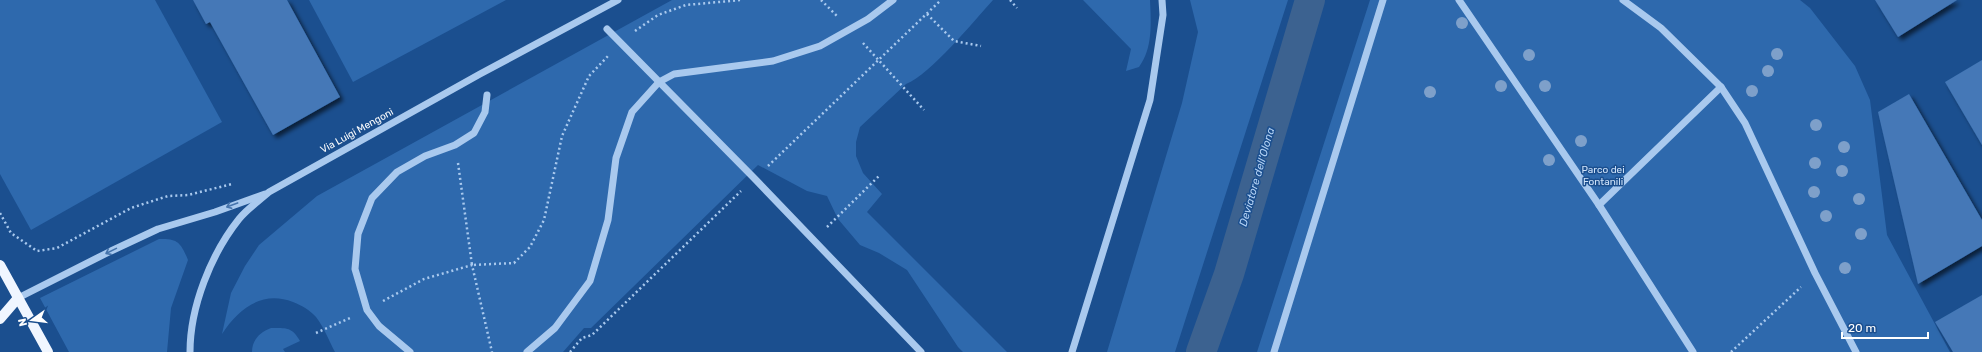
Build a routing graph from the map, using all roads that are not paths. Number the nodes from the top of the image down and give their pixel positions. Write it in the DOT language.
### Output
graph roads {
  1 [pos="618,0"];
  2 [pos="893,0"];
  3 [pos="1162,0"];
  4 [pos="1383,0"];
  5 [pos="1460,0"];
  6 [pos="1623,0"];
  7 [pos="607,30"];
  8 [pos="659,82"];
  9 [pos="1721,87"];
  10 [pos="487,95"];
  11 [pos="269,192"];
  12 [pos="1599,205"];
  13 [pos="0,265"];
  14 [pos="18,298"];
  15 [pos="0,319"];
  16 [pos="48,352"];
  17 [pos="190,352"];
  18 [pos="410,352"];
  19 [pos="527,352"];
  20 [pos="921,352"];
  21 [pos="1072,352"];
  22 [pos="1274,352"];
  23 [pos="1694,352"];
  24 [pos="1856,352"];
  1 -- 11 [label="street, Via Luigi Mengoni"];
  2 -- 8 [label="street"];
  3 -- 21 [label="street"];
  4 -- 22 [label="street"];
  5 -- 12 [label="street"];
  6 -- 9 [label="street"];
  7 -- 8 [label="street"];
  8 -- 19 [label="street"];
  8 -- 20 [label="street"];
  9 -- 12 [label="street"];
  9 -- 24 [label="street"];
  10 -- 18 [label="street"];
  11 -- 14 [label="street, one-way"];
  11 -- 17 [label="street, Via Luigi Mengoni"];
  12 -- 23 [label="street"];
  13 -- 14 [label="main road"];
  14 -- 15 [label="main road"];
  14 -- 16 [label="main road"];
}
